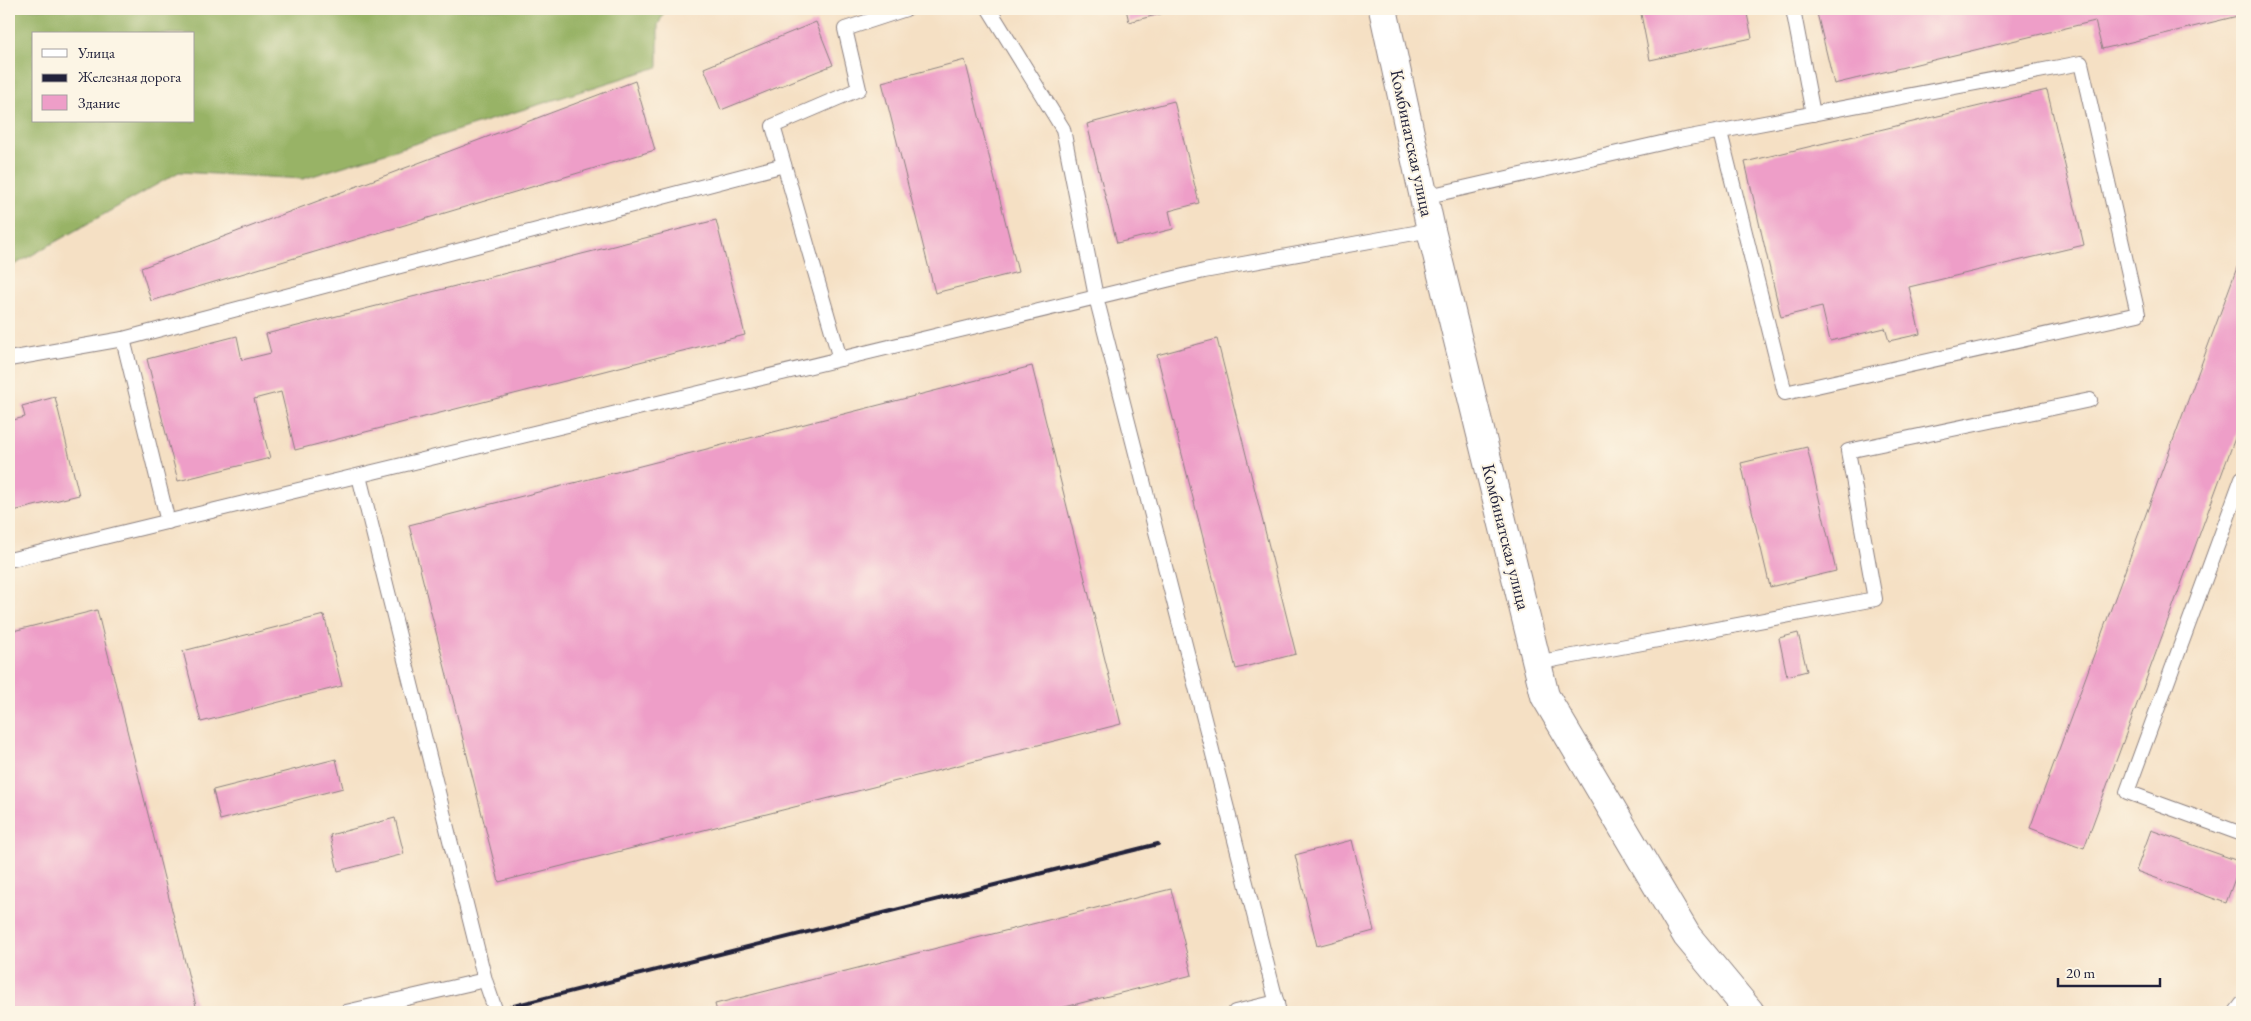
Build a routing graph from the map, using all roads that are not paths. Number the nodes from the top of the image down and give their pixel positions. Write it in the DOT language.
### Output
graph roads {
  1 [pos="906,9"];
  2 [pos="989,9"];
  3 [pos="1383,9"];
  4 [pos="1793,9"];
  5 [pos="1813,114"];
  6 [pos="1720,132"];
  7 [pos="784,165"];
  8 [pos="1424,198"];
  9 [pos="1431,230"];
  10 [pos="1096,297"];
  11 [pos="123,339"];
  12 [pos="9,358"];
  13 [pos="840,359"];
  14 [pos="2090,400"];
  15 [pos="359,476"];
  16 [pos="2242,478"];
  17 [pos="168,522"];
  18 [pos="9,560"];
  19 [pos="1536,663"];
  20 [pos="2242,834"];
  21 [pos="485,980"];
  22 [pos="2242,1004"];
  23 [pos="1278,1007"];
  24 [pos="346,1012"];
  25 [pos="496,1012"];
  26 [pos="1235,1012"];
  27 [pos="1750,1012"];
  28 [pos="2236,1012"];
  1 -- 7 [label="lane"];
  2 -- 10 [label="lane"];
  3 -- 8 [label="street, Комбинатская улица"];
  4 -- 5 [label="lane"];
  5 -- 6 [label="lane"];
  5 -- 6 [label="lane"];
  6 -- 8 [label="lane"];
  7 -- 11 [label="lane"];
  7 -- 13 [label="lane"];
  8 -- 9 [label="street, Комбинатская улица"];
  9 -- 10 [label="lane"];
  9 -- 19 [label="street, Комбинатская улица"];
  10 -- 13 [label="lane"];
  10 -- 23 [label="lane"];
  11 -- 12 [label="lane"];
  11 -- 17 [label="lane"];
  13 -- 15 [label="lane"];
  14 -- 19 [label="lane"];
  15 -- 17 [label="lane"];
  15 -- 21 [label="lane"];
  16 -- 20 [label="lane"];
  17 -- 18 [label="lane"];
  19 -- 27 [label="street, Комбинатская улица"];
  21 -- 24 [label="lane"];
  21 -- 25 [label="lane"];
  22 -- 28 [label="lane"];
  23 -- 26 [label="lane"];
}
